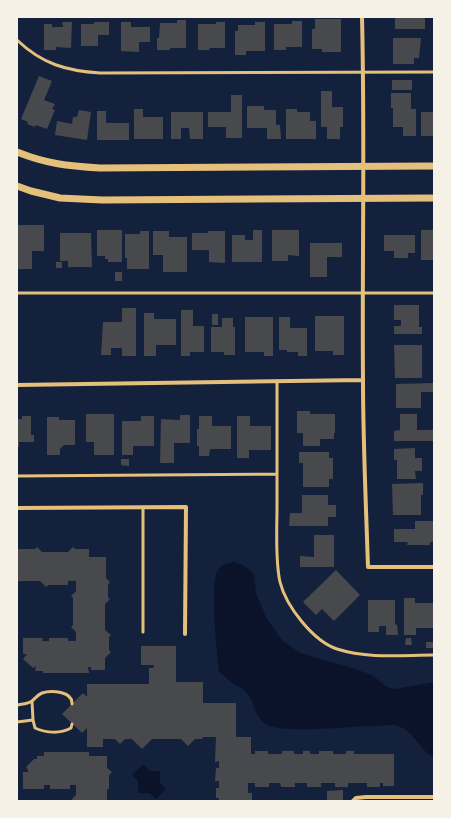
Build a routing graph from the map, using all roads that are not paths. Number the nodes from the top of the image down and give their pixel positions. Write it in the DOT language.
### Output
graph roads {
  1 [pos="362,17"];
  2 [pos="17,40"];
  3 [pos="364,72"];
  4 [pos="434,72"];
  5 [pos="17,152"];
  6 [pos="364,166"];
  7 [pos="434,166"];
  8 [pos="17,186"];
  9 [pos="434,198"];
  10 [pos="364,199"];
  11 [pos="363,293"];
  12 [pos="434,293"];
  13 [pos="17,294"];
  14 [pos="363,380"];
  15 [pos="277,382"];
  16 [pos="17,385"];
  17 [pos="277,474"];
  18 [pos="17,476"];
  19 [pos="143,507"];
  20 [pos="17,508"];
  21 [pos="434,567"];
  22 [pos="143,632"];
  23 [pos="185,634"];
  24 [pos="434,655"];
  25 [pos="32,701"];
  26 [pos="72,704"];
  27 [pos="17,706"];
  28 [pos="33,720"];
  29 [pos="17,722"];
  30 [pos="72,724"];
  31 [pos="434,797"];
  32 [pos="353,801"];
  1 -- 3 [label="street"];
  2 -- 3 [label="lane"];
  3 -- 4 [label="lane"];
  3 -- 6 [label="street"];
  5 -- 6 [label="street"];
  6 -- 7 [label="street"];
  6 -- 10 [label="street"];
  8 -- 10 [label="street"];
  9 -- 10 [label="street"];
  10 -- 11 [label="street"];
  11 -- 12 [label="lane"];
  11 -- 13 [label="lane"];
  11 -- 14 [label="street"];
  14 -- 15 [label="street"];
  14 -- 21 [label="street"];
  15 -- 16 [label="street"];
  15 -- 17 [label="lane"];
  17 -- 18 [label="lane"];
  17 -- 24 [label="lane"];
  19 -- 20 [label="street"];
  19 -- 22 [label="lane"];
  19 -- 23 [label="street"];
  25 -- 26 [label="lane"];
  25 -- 27 [label="lane"];
  25 -- 28 [label="lane"];
  28 -- 29 [label="lane"];
  28 -- 30 [label="lane"];
  31 -- 32 [label="street"];
}
